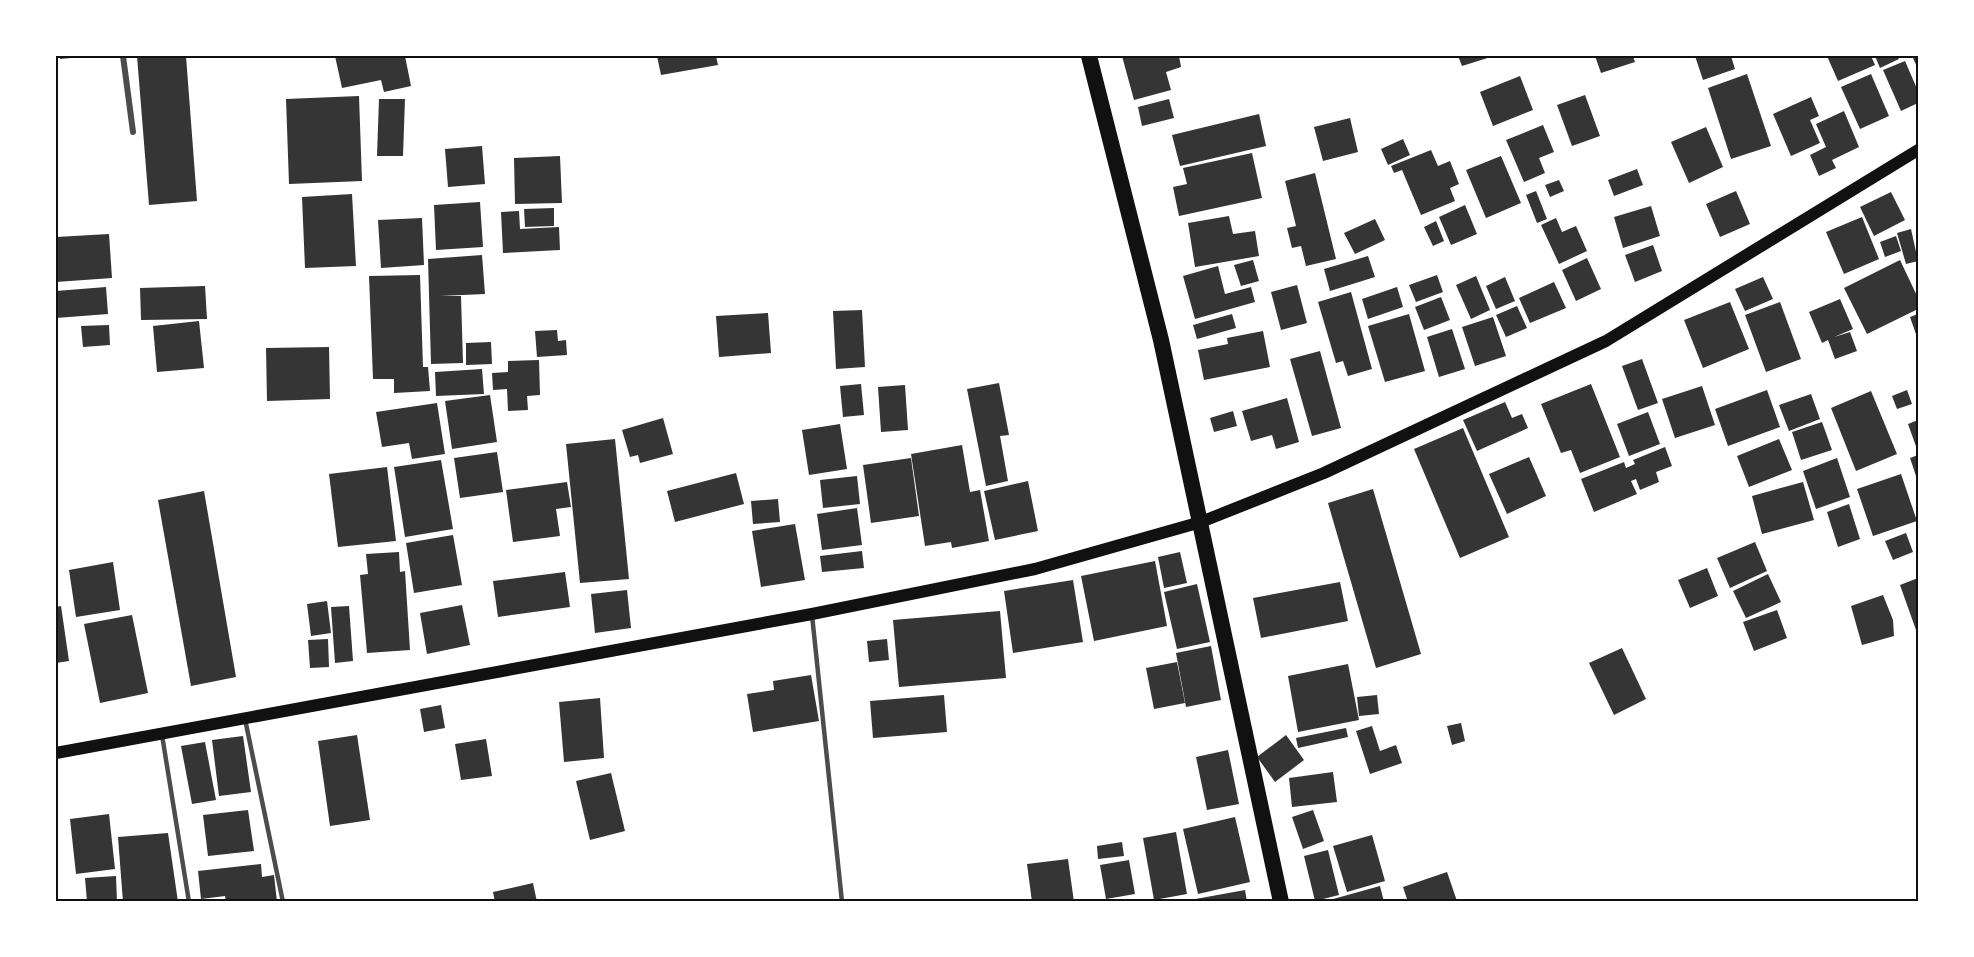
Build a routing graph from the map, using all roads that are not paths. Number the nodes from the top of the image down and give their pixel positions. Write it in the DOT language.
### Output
graph roads {
  1 [pos="123,56"];
  2 [pos="1089,56"];
  3 [pos="133,132"];
  4 [pos="1918,150"];
  5 [pos="1201,522"];
  6 [pos="812,614"];
  7 [pos="245,719"];
  8 [pos="162,733"];
  9 [pos="56,753"];
  10 [pos="189,902"];
  11 [pos="283,902"];
  12 [pos="842,902"];
  13 [pos="1281,902"];
  1 -- 3 [label="street"];
  2 -- 5 [label="highway"];
  4 -- 5 [label="main road"];
  5 -- 6 [label="main road"];
  5 -- 13 [label="highway"];
  6 -- 7 [label="main road"];
  6 -- 12 [label="lane"];
  7 -- 8 [label="main road"];
  7 -- 11 [label="lane"];
  8 -- 9 [label="main road"];
  8 -- 10 [label="lane"];
}
